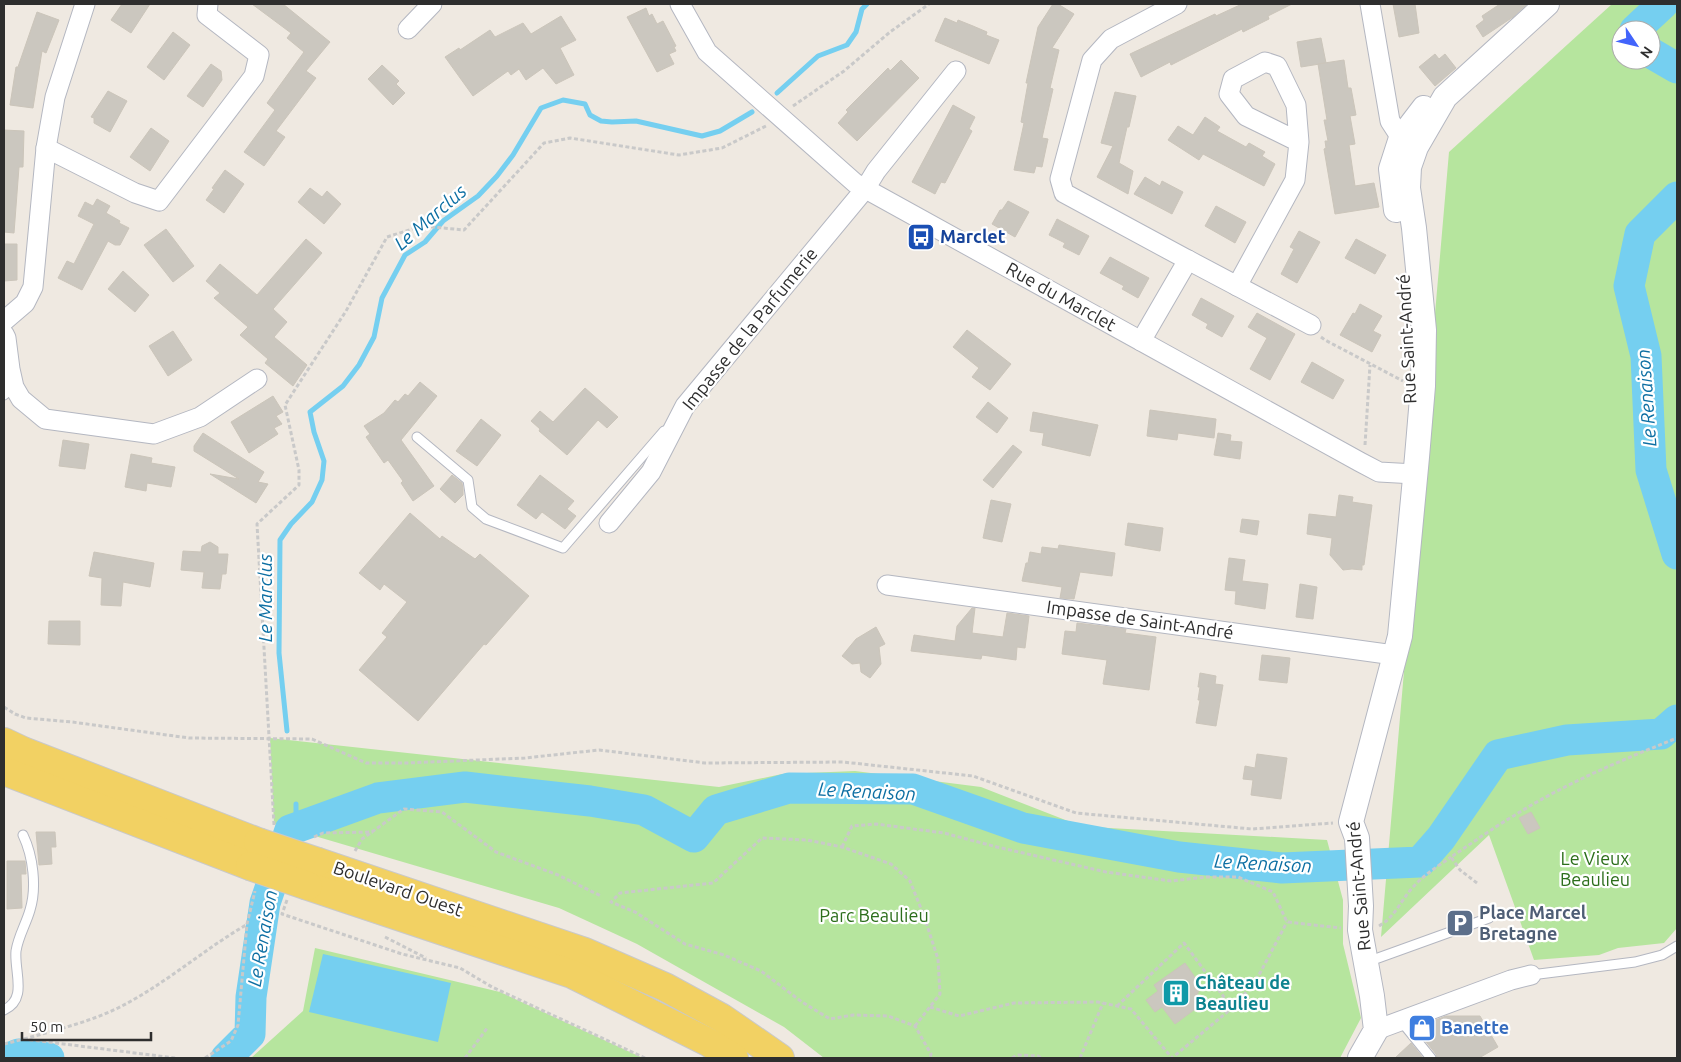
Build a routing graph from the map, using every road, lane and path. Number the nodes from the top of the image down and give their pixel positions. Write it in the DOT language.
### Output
graph roads {
  1 [pos="85,4"];
  2 [pos="208,4"];
  3 [pos="432,4"];
  4 [pos="680,4"];
  5 [pos="929,4"];
  6 [pos="1177,4"];
  7 [pos="1370,4"];
  8 [pos="1547,4"];
  9 [pos="408,28"];
  10 [pos="956,71"];
  11 [pos="779,116"];
  12 [pos="1299,142"];
  13 [pos="1408,143"];
  14 [pos="46,148"];
  15 [pos="865,189"];
  16 [pos="1188,260"];
  17 [pos="1237,286"];
  18 [pos="4,321"];
  19 [pos="1311,325"];
  20 [pos="4,334"];
  21 [pos="1141,341"];
  22 [pos="1370,364"];
  23 [pos="257,379"];
  24 [pos="1413,386"];
  25 [pos="9,391"];
  26 [pos="685,406"];
  27 [pos="417,437"];
  28 [pos="1360,462"];
  29 [pos="1410,473"];
  30 [pos="609,523"];
  31 [pos="887,585"];
  32 [pos="1394,655"];
  33 [pos="4,707"];
  34 [pos="270,738"];
  35 [pos="1677,738"];
  36 [pos="4,742"];
  37 [pos="4,771"];
  38 [pos="1354,830"];
  39 [pos="23,835"];
  40 [pos="842,847"];
  41 [pos="259,857"];
  42 [pos="1451,857"];
  43 [pos="344,870"];
  44 [pos="313,874"];
  45 [pos="1477,883"];
  46 [pos="601,896"];
  47 [pos="1489,918"];
  48 [pos="1287,922"];
  49 [pos="247,924"];
  50 [pos="1360,930"];
  51 [pos="1677,946"];
  52 [pos="1366,962"];
  53 [pos="1531,975"];
  54 [pos="1103,1003"];
  55 [pos="1117,1006"];
  56 [pos="930,1007"];
  57 [pos="1232,1008"];
  58 [pos="4,1010"];
  59 [pos="1401,1021"];
  60 [pos="915,1026"];
  61 [pos="488,1027"];
  62 [pos="1376,1030"];
  63 [pos="24,1039"];
  64 [pos="4,1044"];
  65 [pos="175,1058"];
  66 [pos="205,1058"];
  67 [pos="464,1058"];
  68 [pos="734,1058"];
  69 [pos="780,1058"];
  70 [pos="930,1058"];
  71 [pos="1012,1058"];
  72 [pos="1041,1058"];
  73 [pos="1080,1058"];
  74 [pos="1360,1058"];
  75 [pos="1431,1058"];
  1 -- 14 [label="street"];
  2 -- 14 [label="street"];
  3 -- 9 [label="street"];
  4 -- 11 [label="street, Rue du Marclet"];
  5 -- 11 [label="path"];
  6 -- 16 [label="street"];
  7 -- 13 [label="street"];
  8 -- 13 [label="street, Rue Saint-André"];
  10 -- 15 [label="street, Impasse de la Parfumerie"];
  11 -- 15 [label="street, Rue du Marclet"];
  11 -- 34 [label="path"];
  12 -- 17 [label="street"];
  13 -- 24 [label="street, Rue Saint-André"];
  13 -- 29 [label="street, Rue Saint-André"];
  14 -- 18 [label="street"];
  15 -- 21 [label="street, Rue du Marclet"];
  15 -- 26 [label="street, Impasse de la Parfumerie"];
  16 -- 17 [label="street"];
  16 -- 21 [label="street"];
  17 -- 19 [label="street"];
  19 -- 22 [label="path"];
  20 -- 25 [label="street"];
  21 -- 28 [label="street, Rue du Marclet"];
  22 -- 24 [label="path"];
  22 -- 28 [label="path"];
  23 -- 25 [label="street"];
  24 -- 29 [label="street, Rue Saint-André"];
  26 -- 27 [label="lane"];
  26 -- 30 [label="street, Impasse de la Parfumerie"];
  28 -- 29 [label="street, Rue du Marclet"];
  29 -- 32 [label="street, Rue Saint-André"];
  31 -- 32 [label="street, Impasse de Saint-André"];
  32 -- 38 [label="street, Rue Saint-André"];
  33 -- 34 [label="path"];
  34 -- 38 [label="path"];
  34 -- 41 [label="path"];
  35 -- 42 [label="path"];
  36 -- 41 [label="main road, Boulevard Ouest"];
  37 -- 41 [label="main road, Boulevard Ouest"];
  38 -- 50 [label="street, Rue Saint-André"];
  39 -- 58 [label="lane"];
  40 -- 48 [label="path"];
  40 -- 56 [label="path"];
  40 -- 60 [label="path"];
  41 -- 44 [label="main road, Boulevard Ouest, bridge"];
  41 -- 49 [label="path"];
  42 -- 45 [label="path"];
  42 -- 50 [label="path"];
  43 -- 44 [label="main road, Boulevard Ouest"];
  43 -- 46 [label="path"];
  43 -- 69 [label="main road, Boulevard Ouest"];
  44 -- 68 [label="main road, Boulevard Ouest"];
  47 -- 52 [label="lane"];
  48 -- 50 [label="path"];
  48 -- 57 [label="path"];
  49 -- 63 [label="path"];
  49 -- 66 [label="path"];
  50 -- 52 [label="street, Rue Saint-André"];
  51 -- 53 [label="lane"];
  52 -- 62 [label="street, Rue Saint-André"];
  53 -- 59 [label="street"];
  54 -- 55 [label="path"];
  54 -- 56 [label="path"];
  54 -- 73 [label="path"];
  55 -- 57 [label="path"];
  55 -- 57 [label="path"];
  56 -- 60 [label="path"];
  59 -- 62 [label="street"];
  59 -- 75 [label="lane"];
  60 -- 70 [label="path"];
  61 -- 67 [label="path"];
  62 -- 74 [label="street"];
  63 -- 64 [label="path"];
  63 -- 65 [label="path"];
  71 -- 72 [label="path"];
}
